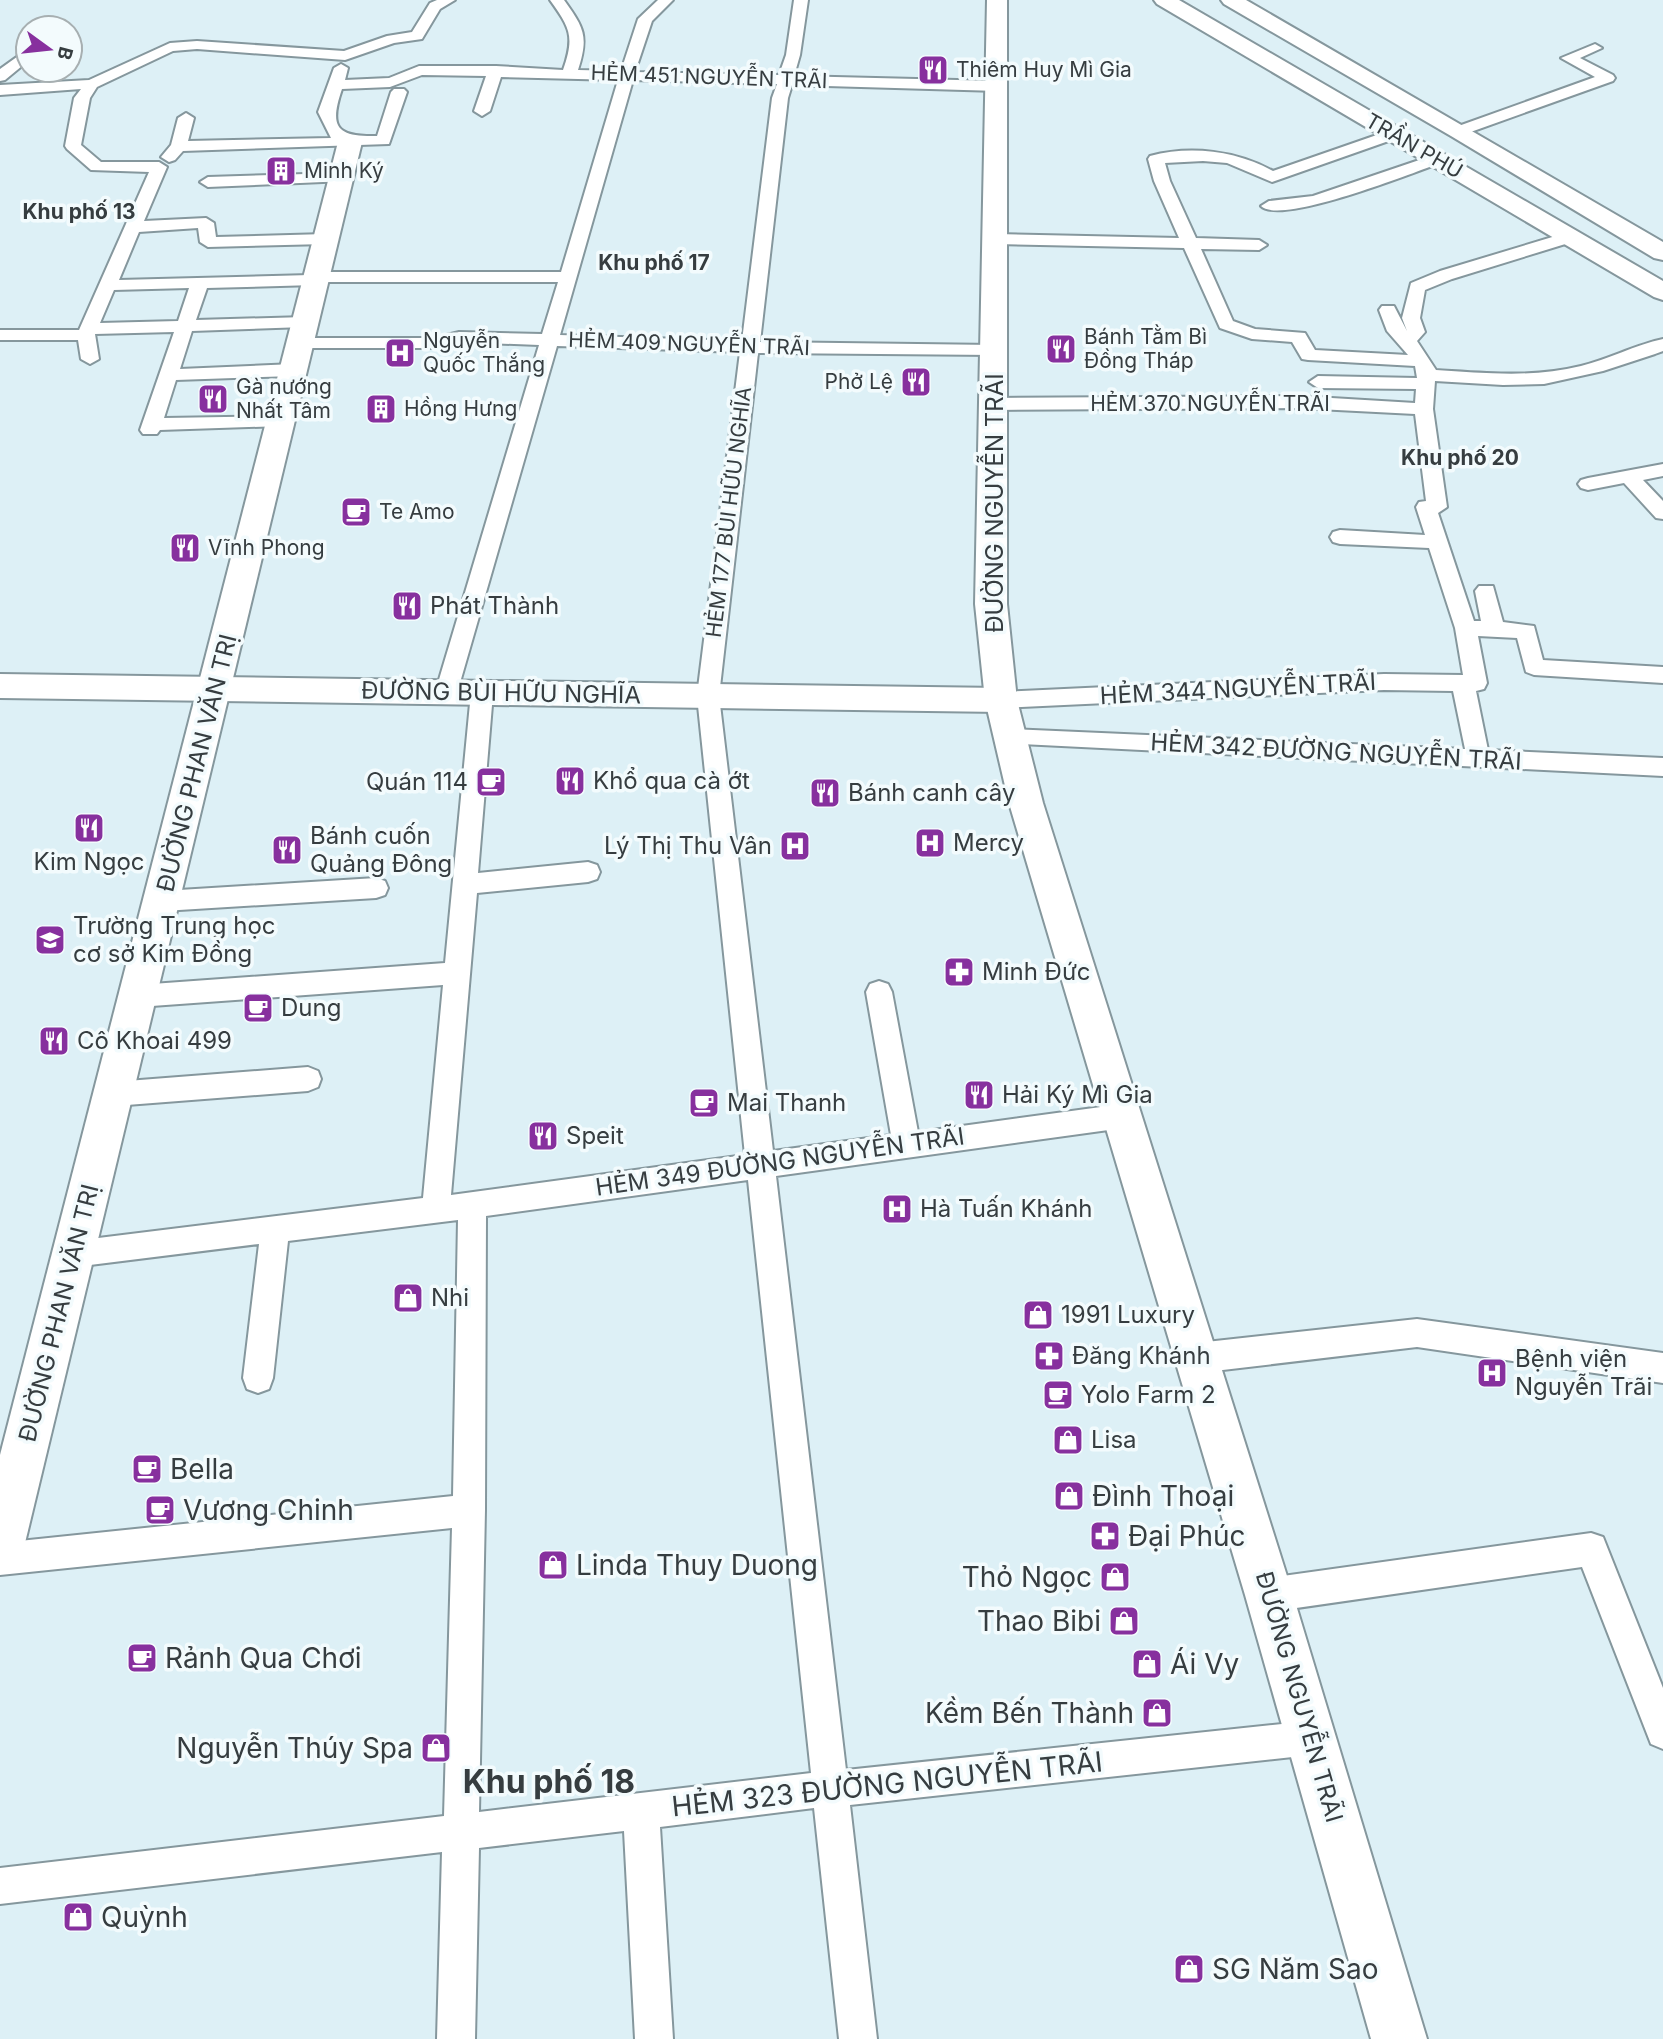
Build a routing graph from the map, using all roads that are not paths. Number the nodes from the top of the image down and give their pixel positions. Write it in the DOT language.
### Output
graph roads {
  1 [pos="449,0"];
  2 [pos="557,0"];
  3 [pos="666,0"];
  4 [pos="801,0"];
  5 [pos="997,0"];
  6 [pos="1164,0"];
  7 [pos="1231,0"];
  8 [pos="1595,48"];
  9 [pos="345,56"];
  10 [pos="14,65"];
  11 [pos="496,70"];
  12 [pos="569,73"];
  13 [pos="627,74"];
  14 [pos="0,77"];
  15 [pos="786,79"];
  16 [pos="92,83"];
  17 [pos="336,84"];
  18 [pos="999,86"];
  19 [pos="0,90"];
  20 [pos="399,92"];
  21 [pos="482,111"];
  22 [pos="186,118"];
  23 [pos="1460,131"];
  24 [pos="1394,134"];
  25 [pos="349,142"];
  26 [pos="179,146"];
  27 [pos="1437,159"];
  28 [pos="159,167"];
  29 [pos="340,178"];
  30 [pos="208,182"];
  31 [pos="1269,206"];
  32 [pos="133,227"];
  33 [pos="1569,237"];
  34 [pos="326,239"];
  35 [pos="996,239"];
  36 [pos="1191,245"];
  37 [pos="1259,245"];
  38 [pos="1663,254"];
  39 [pos="569,277"];
  40 [pos="316,278"];
  41 [pos="200,282"];
  42 [pos="108,285"];
  43 [pos="1663,292"];
  44 [pos="1388,310"];
  45 [pos="184,326"];
  46 [pos="87,332"];
  47 [pos="303,333"];
  48 [pos="0,335"];
  49 [pos="550,340"];
  50 [pos="1408,341"];
  51 [pos="1663,344"];
  52 [pos="748,347"];
  53 [pos="995,350"];
  54 [pos="90,359"];
  55 [pos="294,370"];
  56 [pos="169,375"];
  57 [pos="1425,377"];
  58 [pos="1318,382"];
  59 [pos="1503,390"];
  60 [pos="995,404"];
  61 [pos="1424,408"];
  62 [pos="282,420"];
  63 [pos="151,427"];
  64 [pos="1663,470"];
  65 [pos="1629,476"];
  66 [pos="1588,484"];
  67 [pos="1663,513"];
  68 [pos="1340,537"];
  69 [pos="1438,542"];
  70 [pos="1486,591"];
  71 [pos="1466,628"];
  72 [pos="1493,629"];
  73 [pos="1663,675"];
  74 [pos="1469,683"];
  75 [pos="0,686"];
  76 [pos="216,689"];
  77 [pos="446,693"];
  78 [pos="482,693"];
  79 [pos="708,696"];
  80 [pos="1005,719"];
  81 [pos="1478,758"];
  82 [pos="1663,767"];
  83 [pos="588,872"];
  84 [pos="465,884"];
  85 [pos="376,888"];
  86 [pos="163,901"];
  87 [pos="457,973"];
  88 [pos="879,992"];
  89 [pos="138,996"];
  90 [pos="308,1079"];
  91 [pos="114,1094"];
  92 [pos="1123,1115"];
  93 [pos="907,1145"];
  94 [pos="761,1165"];
  95 [pos="472,1205"];
  96 [pos="436,1209"];
  97 [pos="275,1230"];
  98 [pos="74,1254"];
  99 [pos="1197,1358"];
  100 [pos="1663,1368"];
  101 [pos="258,1378"];
  102 [pos="469,1510"];
  103 [pos="0,1546"];
  104 [pos="0,1559"];
  105 [pos="1269,1595"];
  106 [pos="1663,1732"];
  107 [pos="1311,1738"];
  108 [pos="829,1789"];
  109 [pos="642,1812"];
  110 [pos="463,1833"];
  111 [pos="0,1886"];
  112 [pos="456,2039"];
  113 [pos="654,2039"];
  114 [pos="858,2039"];
  115 [pos="1399,2039"];
  1 -- 9 [label="lane"];
  2 -- 12 [label="lane"];
  3 -- 13 [label="lane"];
  4 -- 15 [label="lane, HẺM 177 BÙI HỮU NGHĨA"];
  5 -- 18 [label="main road, ĐƯỜNG NGUYỄN TRÃI"];
  6 -- 24 [label="main road, TRẦN PHÚ"];
  7 -- 23 [label="main road, TRẦN PHÚ"];
  8 -- 23 [label="lane"];
  9 -- 16 [label="lane"];
  9 -- 17 [label="lane"];
  10 -- 14 [label="lane"];
  11 -- 12 [label="lane, HẺM 451 NGUYỄN TRÃI"];
  11 -- 17 [label="lane, HẺM 451 NGUYỄN TRÃI"];
  11 -- 21 [label="lane"];
  12 -- 13 [label="lane, HẺM 451 NGUYỄN TRÃI"];
  13 -- 15 [label="lane, HẺM 451 NGUYỄN TRÃI"];
  13 -- 39 [label="lane"];
  15 -- 18 [label="lane, HẺM 451 NGUYỄN TRÃI"];
  15 -- 52 [label="lane, HẺM 177 BÙI HỮU NGHĨA"];
  16 -- 19 [label="lane"];
  16 -- 28 [label="lane"];
  17 -- 25 [label="lane"];
  18 -- 35 [label="main road, ĐƯỜNG NGUYỄN TRÃI"];
  20 -- 25 [label="lane"];
  22 -- 26 [label="lane"];
  23 -- 38 [label="main road, TRẦN PHÚ"];
  24 -- 27 [label="main road, TRẦN PHÚ"];
  24 -- 36 [label="lane"];
  25 -- 26 [label="lane"];
  25 -- 29 [label="main road, ĐƯỜNG PHAN VĂN TRỊ"];
  26 -- 28 [label="lane"];
  27 -- 31 [label="lane"];
  27 -- 33 [label="main road, TRẦN PHÚ"];
  28 -- 32 [label="lane"];
  29 -- 30 [label="lane"];
  29 -- 34 [label="main road, ĐƯỜNG PHAN VĂN TRỊ"];
  32 -- 34 [label="lane"];
  32 -- 42 [label="lane"];
  33 -- 43 [label="main road, TRẦN PHÚ"];
  33 -- 50 [label="lane"];
  34 -- 40 [label="main road, ĐƯỜNG PHAN VĂN TRỊ"];
  35 -- 36 [label="lane"];
  35 -- 53 [label="main road, ĐƯỜNG NGUYỄN TRÃI"];
  36 -- 37 [label="lane"];
  36 -- 57 [label="lane"];
  39 -- 40 [label="lane"];
  39 -- 49 [label="lane"];
  40 -- 41 [label="lane"];
  40 -- 47 [label="main road, ĐƯỜNG PHAN VĂN TRỊ"];
  41 -- 42 [label="lane"];
  41 -- 45 [label="lane"];
  42 -- 46 [label="lane"];
  44 -- 50 [label="lane"];
  45 -- 46 [label="lane, HẺM 409 NGUYỄN TRÃI"];
  45 -- 47 [label="lane, HẺM 409 NGUYỄN TRÃI"];
  45 -- 56 [label="lane"];
  46 -- 48 [label="lane, HẺM 409 NGUYỄN TRÃI"];
  46 -- 54 [label="lane"];
  47 -- 49 [label="lane, HẺM 409 NGUYỄN TRÃI"];
  47 -- 55 [label="main road, ĐƯỜNG PHAN VĂN TRỊ"];
  49 -- 52 [label="lane, HẺM 409 NGUYỄN TRÃI"];
  49 -- 77 [label="lane"];
  50 -- 57 [label="lane"];
  51 -- 57 [label="lane"];
  52 -- 53 [label="lane, HẺM 409 NGUYỄN TRÃI"];
  52 -- 79 [label="lane, HẺM 177 BÙI HỮU NGHĨA"];
  53 -- 60 [label="main road, ĐƯỜNG NGUYỄN TRÃI"];
  55 -- 56 [label="lane"];
  55 -- 62 [label="main road, ĐƯỜNG PHAN VĂN TRỊ"];
  56 -- 63 [label="lane"];
  57 -- 58 [label="lane"];
  57 -- 59 [label="lane"];
  57 -- 61 [label="lane"];
  60 -- 61 [label="lane, HẺM 370 NGUYỄN TRÃI"];
  60 -- 80 [label="main road, ĐƯỜNG NGUYỄN TRÃI"];
  61 -- 69 [label="lane"];
  62 -- 63 [label="lane"];
  62 -- 76 [label="main road, ĐƯỜNG PHAN VĂN TRỊ"];
  64 -- 65 [label="lane"];
  65 -- 66 [label="lane"];
  65 -- 67 [label="lane"];
  68 -- 69 [label="lane"];
  69 -- 71 [label="lane"];
  70 -- 72 [label="lane"];
  71 -- 72 [label="lane"];
  71 -- 74 [label="lane"];
  72 -- 73 [label="lane"];
  74 -- 80 [label="lane, HẺM 344 NGUYỄN TRÃI"];
  74 -- 81 [label="lane"];
  75 -- 76 [label="main road, ĐƯỜNG BÙI HỮU NGHĨA"];
  76 -- 77 [label="main road, ĐƯỜNG BÙI HỮU NGHĨA"];
  76 -- 86 [label="main road, ĐƯỜNG PHAN VĂN TRỊ"];
  77 -- 78 [label="main road, ĐƯỜNG BÙI HỮU NGHĨA"];
  78 -- 79 [label="main road, ĐƯỜNG BÙI HỮU NGHĨA"];
  78 -- 84 [label="lane"];
  79 -- 80 [label="main road, ĐƯỜNG BÙI HỮU NGHĨA"];
  79 -- 94 [label="lane, HẺM 177 BÙI HỮU NGHĨA"];
  80 -- 81 [label="lane, HẺM 342 ĐƯỜNG NGUYỄN TRÃI"];
  80 -- 92 [label="main road, ĐƯỜNG NGUYỄN TRÃI"];
  81 -- 82 [label="lane, HẺM 342 ĐƯỜNG NGUYỄN TRÃI"];
  83 -- 84 [label="lane"];
  84 -- 87 [label="lane"];
  85 -- 86 [label="lane"];
  86 -- 89 [label="main road, ĐƯỜNG PHAN VĂN TRỊ"];
  87 -- 89 [label="lane"];
  87 -- 96 [label="lane"];
  88 -- 93 [label="lane"];
  89 -- 91 [label="main road, ĐƯỜNG PHAN VĂN TRỊ"];
  90 -- 91 [label="lane"];
  91 -- 98 [label="main road, ĐƯỜNG PHAN VĂN TRỊ"];
  92 -- 93 [label="lane, HẺM 349 ĐƯỜNG NGUYỄN TRÃI"];
  92 -- 99 [label="main road, ĐƯỜNG NGUYỄN TRÃI"];
  93 -- 94 [label="lane, HẺM 349 ĐƯỜNG NGUYỄN TRÃI"];
  94 -- 95 [label="lane, HẺM 349 ĐƯỜNG NGUYỄN TRÃI"];
  94 -- 108 [label="lane, HẺM 177 BÙI HỮU NGHĨA"];
  95 -- 96 [label="lane, HẺM 349 ĐƯỜNG NGUYỄN TRÃI"];
  95 -- 102 [label="lane"];
  96 -- 97 [label="lane, HẺM 349 ĐƯỜNG NGUYỄN TRÃI"];
  97 -- 98 [label="lane, HẺM 349 ĐƯỜNG NGUYỄN TRÃI"];
  97 -- 101 [label="lane"];
  98 -- 103 [label="main road, ĐƯỜNG PHAN VĂN TRỊ"];
  99 -- 100 [label="lane"];
  99 -- 105 [label="main road, ĐƯỜNG NGUYỄN TRÃI"];
  102 -- 104 [label="lane"];
  102 -- 110 [label="lane"];
  105 -- 106 [label="lane"];
  105 -- 107 [label="main road, ĐƯỜNG NGUYỄN TRÃI"];
  107 -- 108 [label="lane, HẺM 323 ĐƯỜNG NGUYỄN TRÃI"];
  107 -- 115 [label="main road, ĐƯỜNG NGUYỄN TRÃI"];
  108 -- 109 [label="lane, HẺM 323 ĐƯỜNG NGUYỄN TRÃI"];
  108 -- 114 [label="lane, HẺM 177 BÙI HỮU NGHĨA"];
  109 -- 110 [label="lane, HẺM 323 ĐƯỜNG NGUYỄN TRÃI"];
  109 -- 113 [label="lane"];
  110 -- 111 [label="lane, HẺM 323 ĐƯỜNG NGUYỄN TRÃI"];
  110 -- 112 [label="lane"];
}
